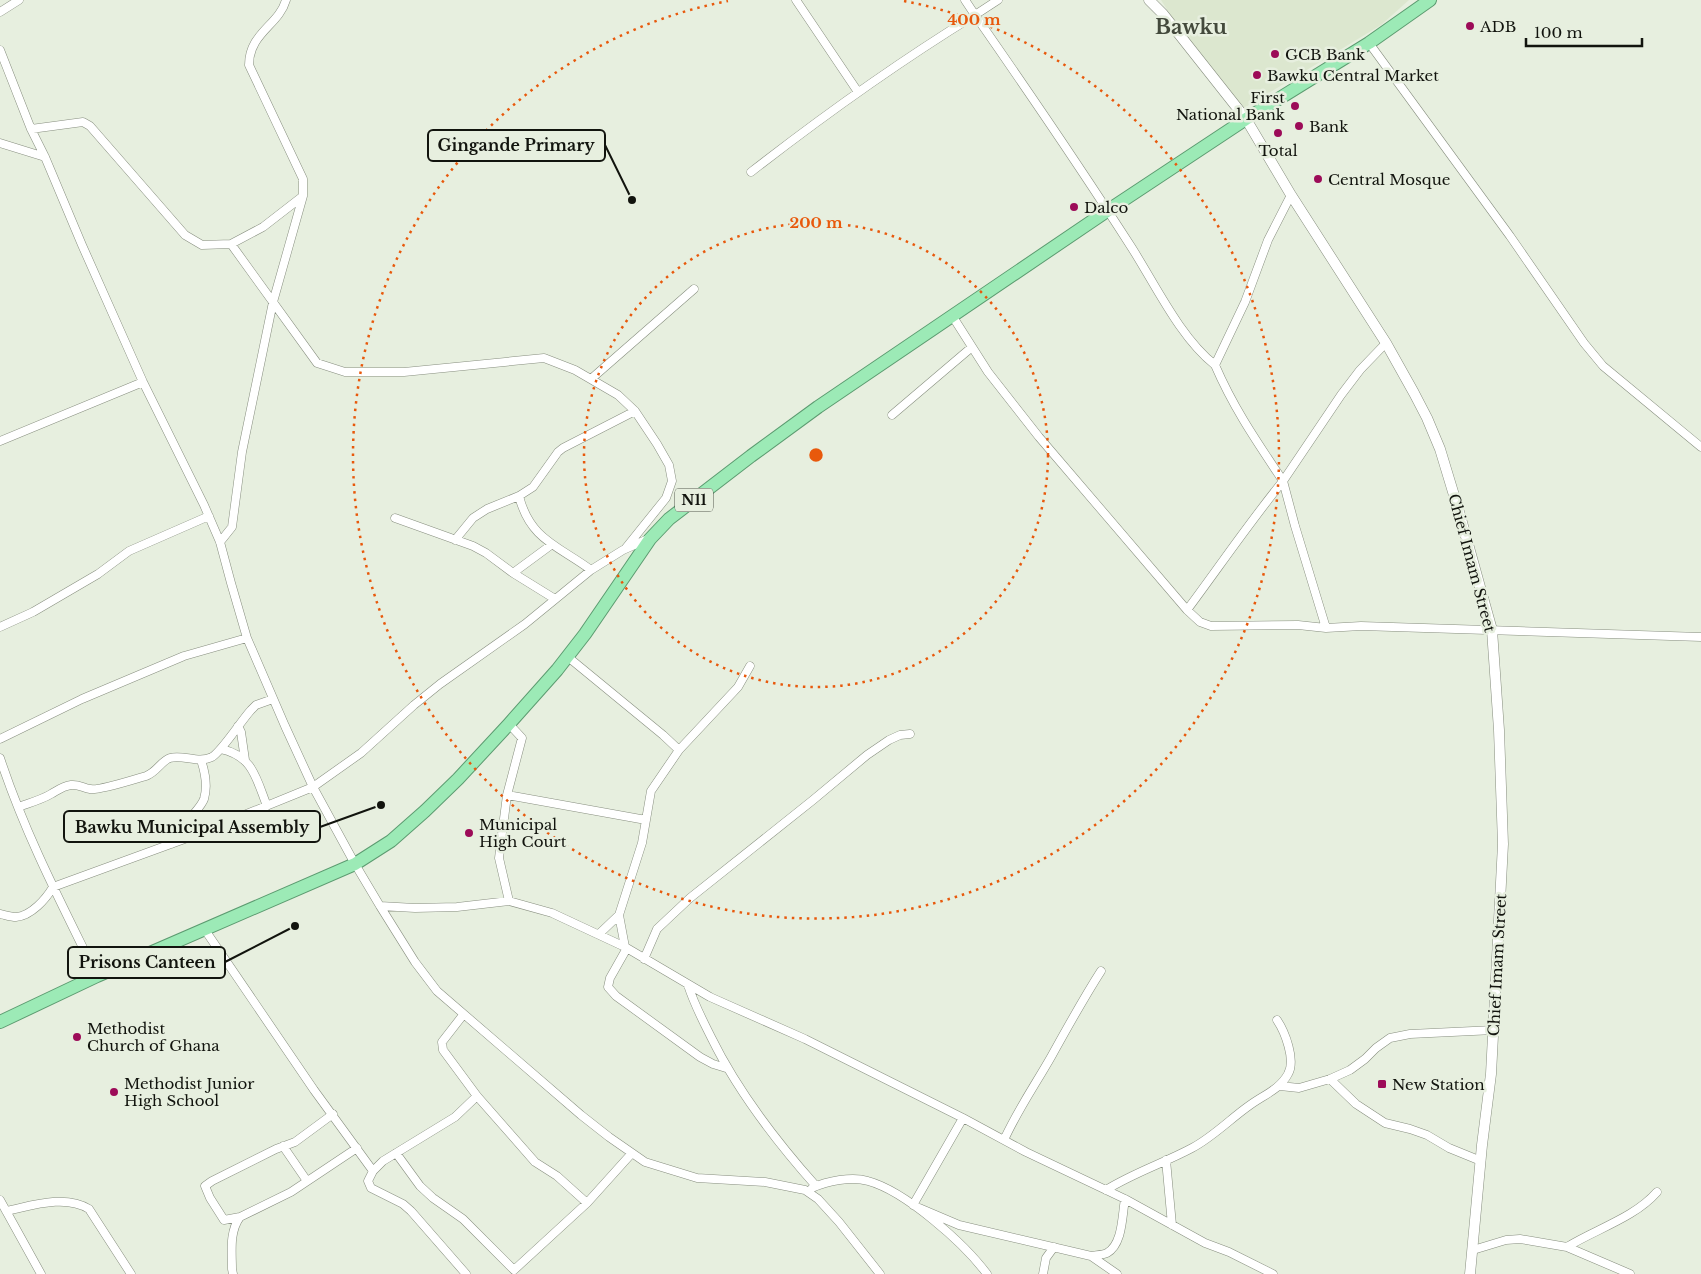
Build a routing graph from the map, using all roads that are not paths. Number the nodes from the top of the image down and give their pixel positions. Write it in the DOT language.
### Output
graph roads {
  1 [pos="18,0"];
  2 [pos="286,0"];
  3 [pos="796,0"];
  4 [pos="965,0"];
  5 [pos="998,0"];
  6 [pos="1150,0"];
  7 [pos="1430,0"];
  8 [pos="0,12"];
  9 [pos="975,15"];
  10 [pos="1368,43"];
  11 [pos="0,50"];
  12 [pos="858,92"];
  13 [pos="1246,119"];
  14 [pos="31,129"];
  15 [pos="0,143"];
  16 [pos="45,157"];
  17 [pos="751,172"];
  18 [pos="1292,195"];
  19 [pos="303,196"];
  20 [pos="1107,211"];
  21 [pos="231,244"];
  22 [pos="694,290"];
  23 [pos="273,302"];
  24 [pos="953,317"];
  25 [pos="1386,342"];
  26 [pos="972,347"];
  27 [pos="1215,365"];
  28 [pos="591,379"];
  29 [pos="143,382"];
  30 [pos="635,411"];
  31 [pos="892,415"];
  32 [pos="0,441"];
  33 [pos="1701,447"];
  34 [pos="1283,481"];
  35 [pos="519,496"];
  36 [pos="209,516"];
  37 [pos="396,518"];
  38 [pos="650,538"];
  39 [pos="455,540"];
  40 [pos="220,542"];
  41 [pos="551,545"];
  42 [pos="623,550"];
  43 [pos="592,570"];
  44 [pos="513,573"];
  45 [pos="555,599"];
  46 [pos="1187,610"];
  47 [pos="0,627"];
  48 [pos="1326,628"];
  49 [pos="1492,630"];
  50 [pos="1701,637"];
  51 [pos="248,638"];
  52 [pos="568,657"];
  53 [pos="750,666"];
  54 [pos="273,699"];
  55 [pos="509,724"];
  56 [pos="238,726"];
  57 [pos="910,734"];
  58 [pos="0,739"];
  59 [pos="221,749"];
  60 [pos="679,750"];
  61 [pos="0,758"];
  62 [pos="201,760"];
  63 [pos="245,760"];
  64 [pos="314,787"];
  65 [pos="507,795"];
  66 [pos="18,806"];
  67 [pos="267,806"];
  68 [pos="646,820"];
  69 [pos="172,844"];
  70 [pos="355,864"];
  71 [pos="53,887"];
  72 [pos="510,901"];
  73 [pos="380,906"];
  74 [pos="0,914"];
  75 [pos="619,915"];
  76 [pos="205,930"];
  77 [pos="599,934"];
  78 [pos="626,948"];
  79 [pos="644,959"];
  80 [pos="1101,971"];
  81 [pos="97,976"];
  82 [pos="688,985"];
  83 [pos="463,1015"];
  84 [pos="1277,1020"];
  85 [pos="0,1022"];
  86 [pos="1494,1030"];
  87 [pos="726,1068"];
  88 [pos="1330,1079"];
  89 [pos="1280,1086"];
  90 [pos="477,1096"];
  91 [pos="333,1114"];
  92 [pos="963,1118"];
  93 [pos="1004,1140"];
  94 [pos="283,1146"];
  95 [pos="357,1148"];
  96 [pos="396,1153"];
  97 [pos="632,1153"];
  98 [pos="1166,1160"];
  99 [pos="1481,1161"];
  100 [pos="373,1171"];
  101 [pos="307,1181"];
  102 [pos="816,1186"];
  103 [pos="805,1190"];
  104 [pos="1106,1190"];
  105 [pos="1657,1192"];
  106 [pos="1125,1199"];
  107 [pos="0,1200"];
  108 [pos="586,1203"];
  109 [pos="916,1206"];
  110 [pos="6,1211"];
  111 [pos="240,1217"];
  112 [pos="1172,1225"];
  113 [pos="1054,1247"];
  114 [pos="1567,1247"];
  115 [pos="1473,1250"];
  116 [pos="1091,1256"];
  117 [pos="512,1272"];
  118 [pos="1269,1273"];
  119 [pos="41,1274"];
  120 [pos="131,1274"];
  121 [pos="233,1274"];
  122 [pos="466,1274"];
  123 [pos="880,1274"];
  124 [pos="987,1274"];
  125 [pos="1043,1274"];
  126 [pos="1117,1274"];
  127 [pos="1470,1274"];
  128 [pos="1630,1274"];
  1 -- 8 [label="street"];
  2 -- 19 [label="street"];
  3 -- 12 [label="street"];
  4 -- 9 [label="street"];
  5 -- 9 [label="street"];
  6 -- 13 [label="street, Chief Imam Street"];
  7 -- 10 [label="highway, N11"];
  9 -- 12 [label="street"];
  9 -- 20 [label="street"];
  10 -- 13 [label="highway, N11"];
  10 -- 33 [label="street"];
  11 -- 14 [label="street"];
  12 -- 17 [label="street"];
  13 -- 18 [label="street, Chief Imam Street"];
  13 -- 20 [label="highway, N11"];
  14 -- 16 [label="street"];
  14 -- 21 [label="street"];
  15 -- 16 [label="street"];
  16 -- 29 [label="street"];
  18 -- 25 [label="street, Chief Imam Street"];
  18 -- 27 [label="street"];
  19 -- 21 [label="street"];
  19 -- 23 [label="street"];
  20 -- 24 [label="highway, N11"];
  20 -- 27 [label="street"];
  21 -- 23 [label="street"];
  22 -- 28 [label="street"];
  23 -- 28 [label="street"];
  23 -- 40 [label="street"];
  24 -- 26 [label="street"];
  24 -- 38 [label="highway, N11"];
  25 -- 34 [label="street"];
  25 -- 49 [label="street, Chief Imam Street"];
  26 -- 31 [label="street"];
  26 -- 46 [label="street"];
  27 -- 34 [label="street"];
  28 -- 30 [label="street"];
  29 -- 32 [label="street"];
  29 -- 36 [label="street"];
  30 -- 35 [label="street"];
  30 -- 42 [label="street"];
  34 -- 46 [label="street"];
  34 -- 48 [label="street"];
  35 -- 39 [label="street"];
  35 -- 41 [label="street"];
  36 -- 40 [label="street"];
  36 -- 47 [label="street"];
  37 -- 39 [label="street"];
  38 -- 42 [label="street"];
  38 -- 52 [label="highway, N11"];
  39 -- 44 [label="street"];
  40 -- 51 [label="street"];
  41 -- 43 [label="street"];
  41 -- 44 [label="street"];
  42 -- 43 [label="street"];
  43 -- 45 [label="street"];
  44 -- 45 [label="street"];
  45 -- 64 [label="street"];
  46 -- 48 [label="street"];
  48 -- 49 [label="street"];
  49 -- 50 [label="street"];
  49 -- 86 [label="street, Chief Imam Street"];
  51 -- 54 [label="street"];
  51 -- 58 [label="street"];
  52 -- 55 [label="highway, N11"];
  52 -- 60 [label="street"];
  53 -- 60 [label="street"];
  54 -- 56 [label="street"];
  54 -- 64 [label="street"];
  55 -- 65 [label="street"];
  55 -- 70 [label="highway, N11"];
  56 -- 59 [label="street"];
  56 -- 63 [label="street"];
  57 -- 79 [label="street"];
  59 -- 62 [label="street"];
  59 -- 63 [label="street"];
  60 -- 68 [label="street"];
  61 -- 66 [label="street"];
  62 -- 66 [label="street"];
  62 -- 69 [label="street"];
  63 -- 67 [label="street"];
  64 -- 67 [label="street"];
  64 -- 70 [label="street"];
  65 -- 68 [label="street"];
  65 -- 72 [label="street"];
  66 -- 71 [label="street"];
  67 -- 69 [label="street"];
  68 -- 75 [label="street"];
  69 -- 71 [label="street"];
  70 -- 73 [label="street"];
  70 -- 76 [label="highway, N11"];
  71 -- 74 [label="street"];
  71 -- 81 [label="street"];
  72 -- 73 [label="street"];
  72 -- 77 [label="street"];
  73 -- 83 [label="street"];
  75 -- 77 [label="street"];
  75 -- 78 [label="street"];
  76 -- 81 [label="highway, N11"];
  76 -- 91 [label="street"];
  77 -- 78 [label="street"];
  78 -- 79 [label="street"];
  78 -- 87 [label="street"];
  79 -- 82 [label="street"];
  80 -- 93 [label="street"];
  81 -- 85 [label="highway, N11"];
  82 -- 87 [label="street"];
  82 -- 92 [label="street"];
  83 -- 90 [label="street"];
  83 -- 97 [label="street"];
  84 -- 89 [label="street"];
  86 -- 88 [label="street"];
  86 -- 99 [label="street, Chief Imam Street"];
  87 -- 102 [label="street"];
  88 -- 89 [label="street"];
  88 -- 99 [label="street"];
  89 -- 98 [label="street"];
  90 -- 96 [label="street"];
  90 -- 108 [label="street"];
  91 -- 94 [label="street"];
  91 -- 95 [label="street"];
  92 -- 93 [label="street"];
  92 -- 109 [label="street"];
  93 -- 104 [label="street"];
  94 -- 101 [label="street"];
  94 -- 111 [label="street"];
  95 -- 100 [label="street"];
  95 -- 101 [label="street"];
  96 -- 100 [label="street"];
  96 -- 117 [label="street"];
  97 -- 103 [label="street"];
  97 -- 108 [label="street"];
  98 -- 104 [label="street"];
  98 -- 112 [label="street"];
  99 -- 115 [label="street, Chief Imam Street"];
  100 -- 122 [label="street"];
  101 -- 111 [label="street"];
  102 -- 103 [label="street"];
  102 -- 109 [label="street"];
  103 -- 123 [label="street"];
  104 -- 106 [label="street"];
  105 -- 114 [label="street"];
  106 -- 112 [label="street"];
  106 -- 116 [label="street"];
  107 -- 110 [label="street"];
  108 -- 117 [label="street"];
  109 -- 113 [label="street"];
  109 -- 124 [label="street"];
  110 -- 119 [label="street"];
  110 -- 120 [label="street"];
  111 -- 121 [label="street"];
  112 -- 118 [label="street"];
  113 -- 116 [label="street"];
  113 -- 125 [label="street"];
  114 -- 115 [label="street"];
  114 -- 128 [label="street"];
  115 -- 127 [label="street, Chief Imam Street"];
  116 -- 126 [label="street"];
}
